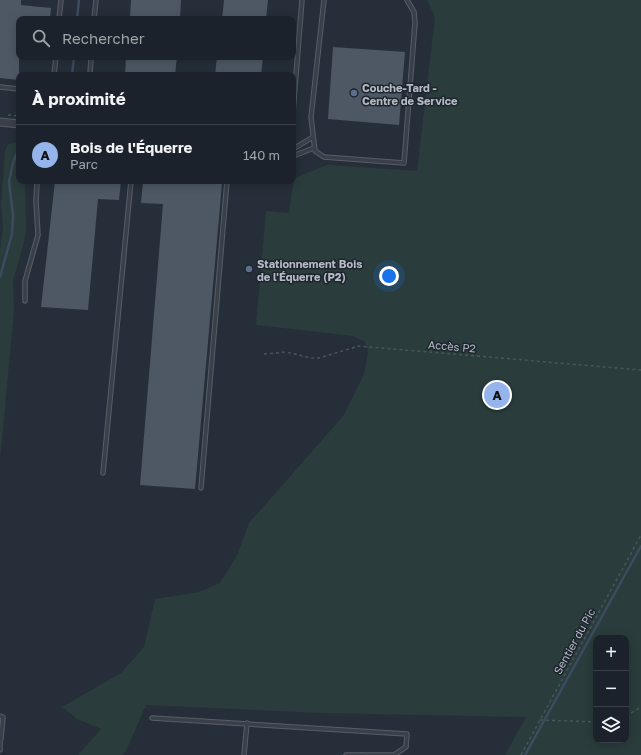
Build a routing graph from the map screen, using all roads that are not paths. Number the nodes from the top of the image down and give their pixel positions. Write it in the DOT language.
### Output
graph roads {
  1 [pos="61,0"];
  2 [pos="96,0"];
  3 [pos="302,0"];
  4 [pos="324,0"];
  5 [pos="407,0"];
  6 [pos="59,16"];
  7 [pos="94,16"];
  8 [pos="56,60"];
  9 [pos="91,60"];
  10 [pos="54,72"];
  11 [pos="90,72"];
  12 [pos="296,76"];
  13 [pos="0,87"];
  14 [pos="16,89"];
  15 [pos="0,122"];
  16 [pos="16,124"];
  17 [pos="313,137"];
  18 [pos="296,147"];
  19 [pos="314,148"];
  20 [pos="296,155"];
  21 [pos="37,184"];
  22 [pos="131,184"];
  23 [pos="227,184"];
  24 [pos="25,301"];
  25 [pos="102,473"];
  26 [pos="201,488"];
  27 [pos="0,716"];
  28 [pos="152,718"];
  29 [pos="247,723"];
  30 [pos="0,739"];
  31 [pos="0,750"];
  32 [pos="244,755"];
  33 [pos="346,755"];
  34 [pos="362,755"];
  1 -- 6 [label="lane"];
  2 -- 7 [label="lane"];
  3 -- 12 [label="lane"];
  4 -- 17 [label="lane"];
  5 -- 19 [label="lane"];
  8 -- 10 [label="lane"];
  9 -- 11 [label="lane"];
  13 -- 14 [label="lane"];
  15 -- 16 [label="street"];
  17 -- 18 [label="lane"];
  17 -- 19 [label="lane"];
  19 -- 20 [label="lane"];
  21 -- 24 [label="lane"];
  22 -- 25 [label="lane"];
  23 -- 26 [label="lane"];
  27 -- 30 [label="lane"];
  28 -- 29 [label="lane"];
  29 -- 32 [label="lane"];
  29 -- 34 [label="lane"];
  30 -- 31 [label="lane"];
  33 -- 34 [label="lane"];
}
